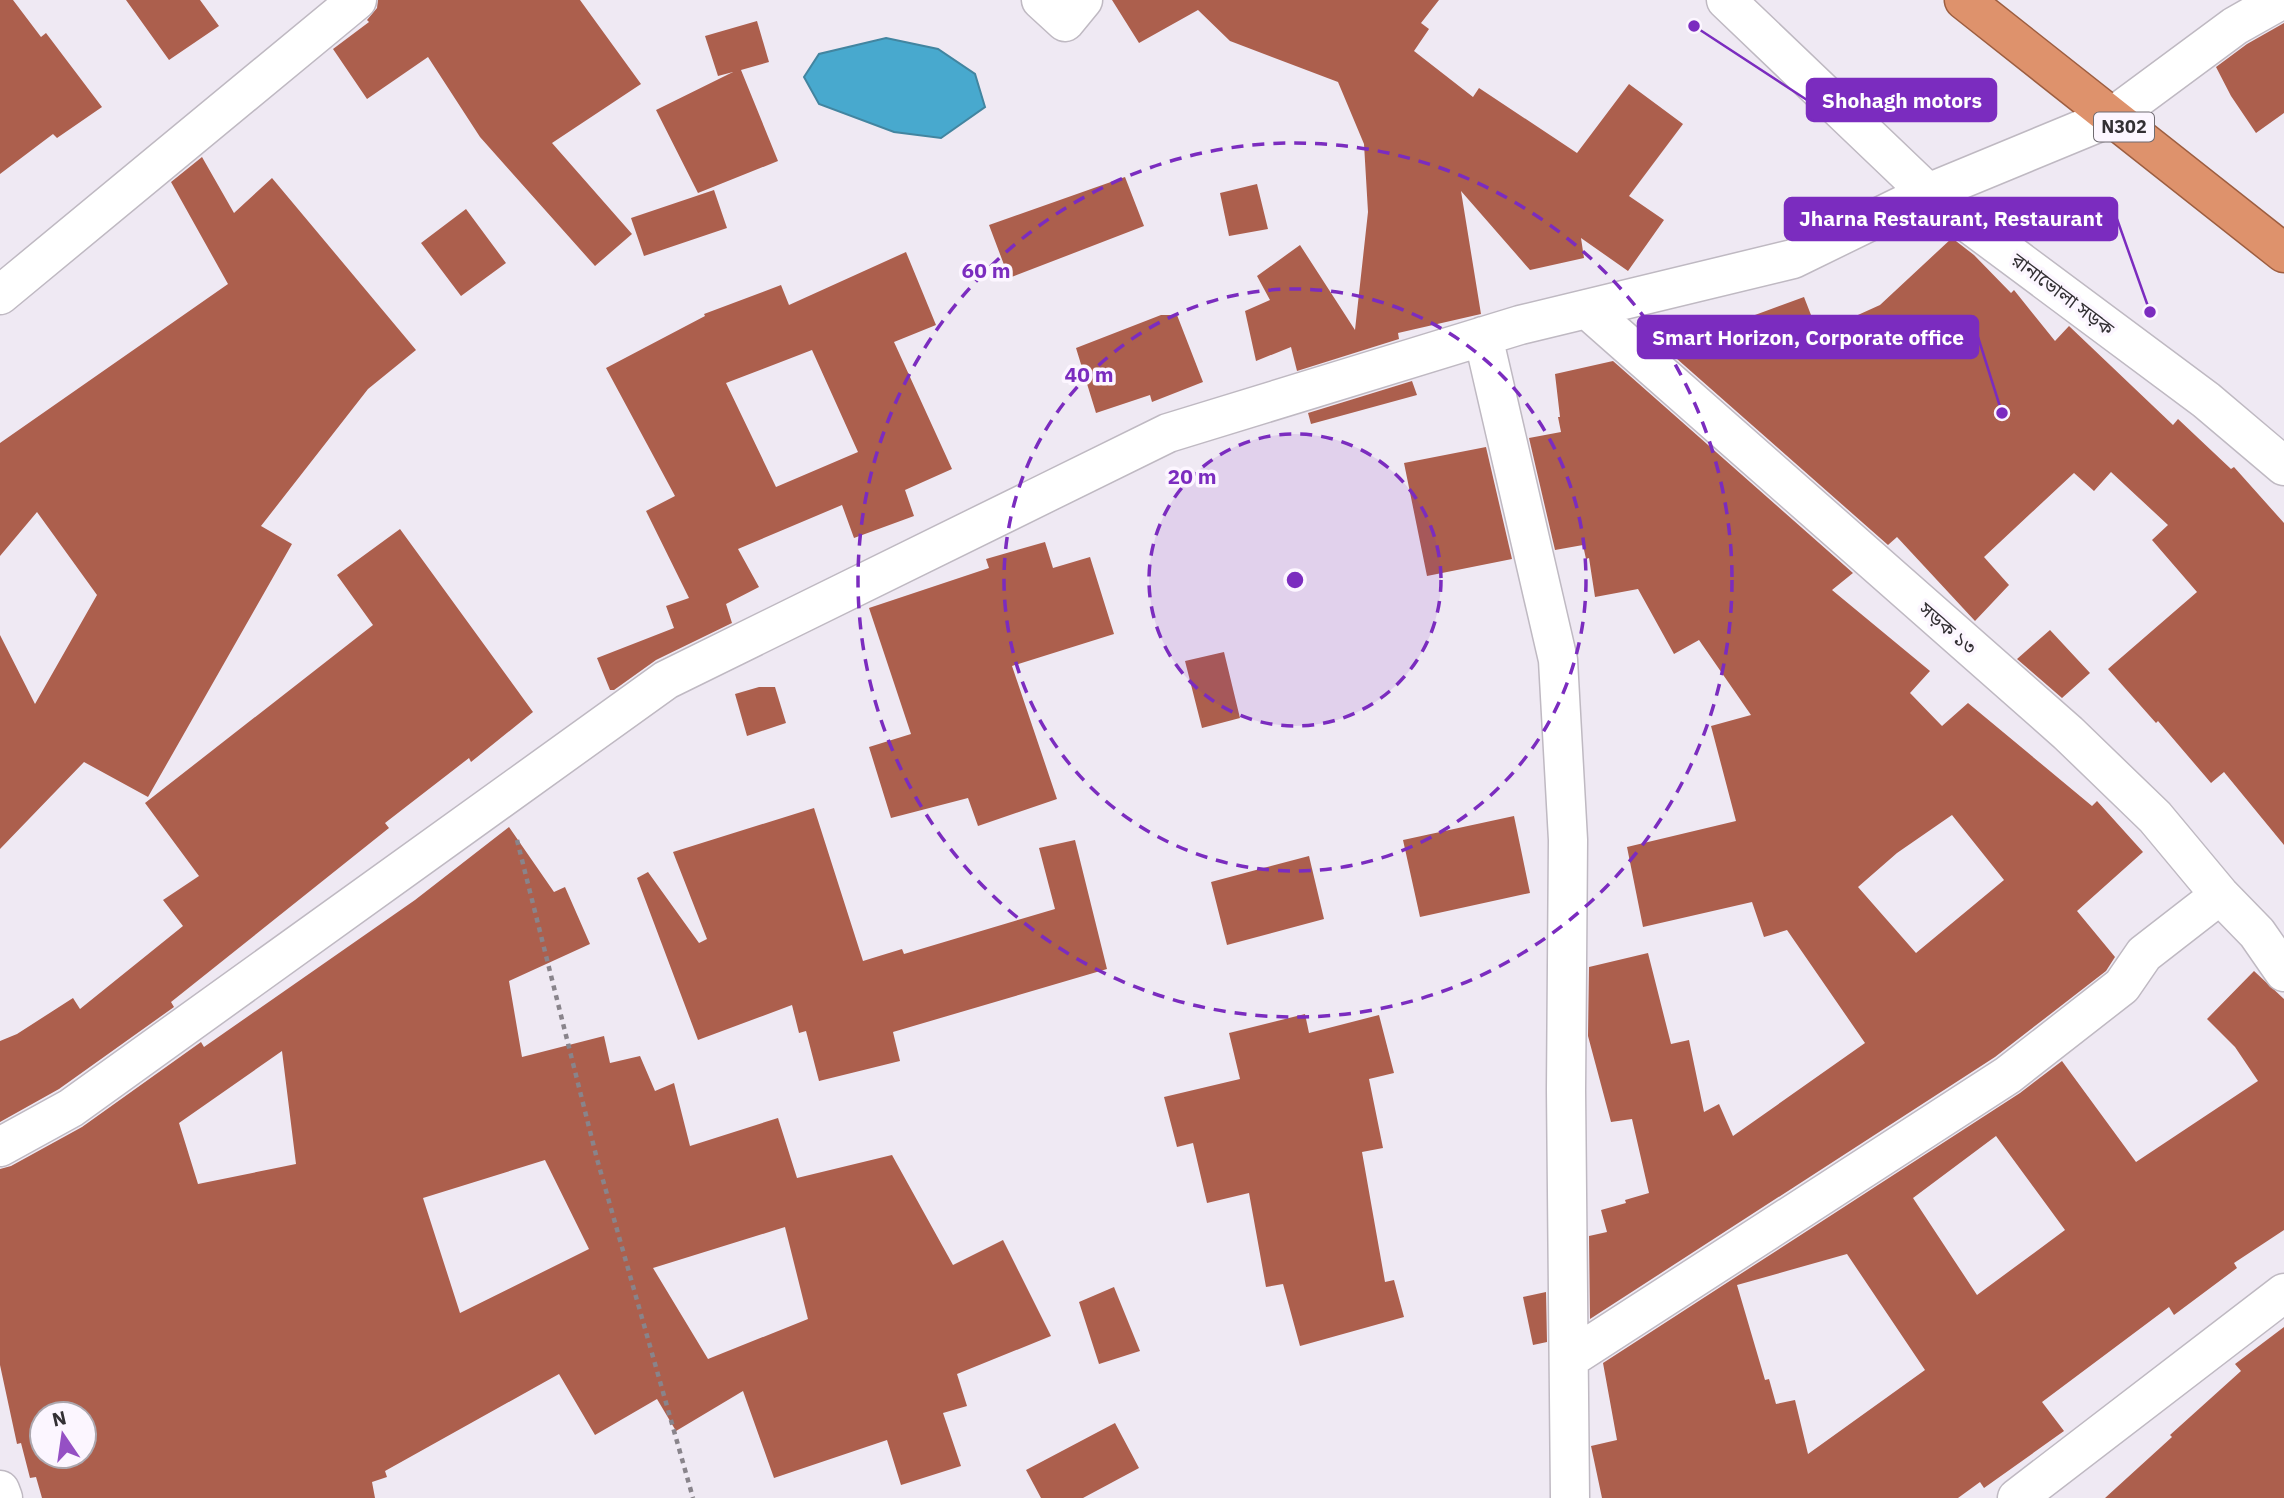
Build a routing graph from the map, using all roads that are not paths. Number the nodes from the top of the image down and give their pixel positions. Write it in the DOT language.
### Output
graph roads {
  1 [pos="357,0"];
  2 [pos="1041,0"];
  3 [pos="1083,0"];
  4 [pos="1726,0"];
  5 [pos="1964,0"];
  6 [pos="2281,0"];
  7 [pos="2112,117"];
  8 [pos="1928,193"];
  9 [pos="2284,253"];
  10 [pos="0,295"];
  11 [pos="1587,309"];
  12 [pos="1483,336"];
  13 [pos="2284,466"];
  14 [pos="2220,895"];
  15 [pos="2284,972"];
  16 [pos="0,1147"];
  17 [pos="2284,1293"];
  18 [pos="1569,1359"];
  19 [pos="0,1490"];
  20 [pos="2,1498"];
  21 [pos="1570,1498"];
  22 [pos="2017,1498"];
  1 -- 10 [label="street"];
  2 -- 3 [label="street"];
  4 -- 8 [label="street, রানাভোলা সড়ক"];
  5 -- 7 [label="highway, N302"];
  6 -- 7 [label="street"];
  7 -- 8 [label="street"];
  7 -- 9 [label="highway, N302"];
  8 -- 11 [label="street"];
  8 -- 13 [label="street, রানাভোলা সড়ক"];
  11 -- 12 [label="street"];
  11 -- 14 [label="street, সড়ক ১৩"];
  12 -- 16 [label="street"];
  12 -- 18 [label="street"];
  14 -- 15 [label="street, সড়ক ১৩"];
  14 -- 18 [label="street"];
  17 -- 22 [label="street"];
  18 -- 21 [label="street"];
  19 -- 20 [label="street"];
}
